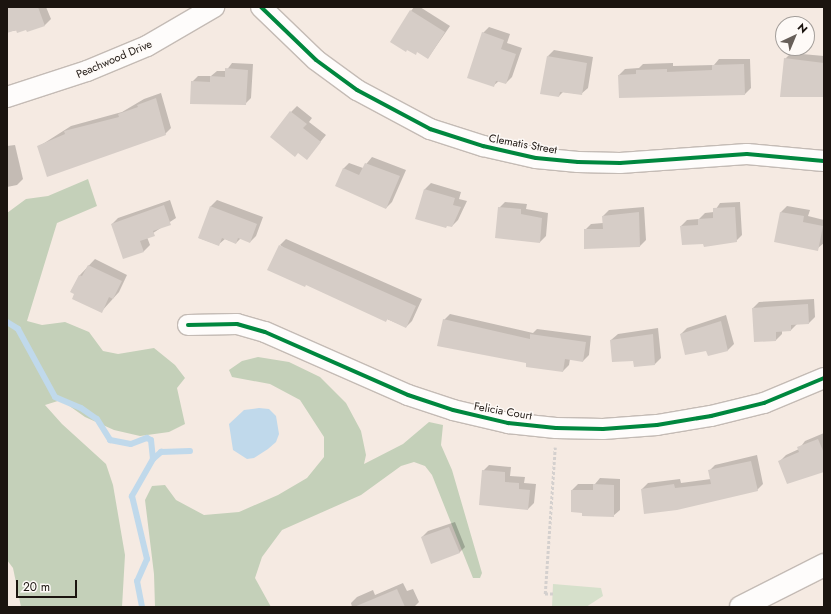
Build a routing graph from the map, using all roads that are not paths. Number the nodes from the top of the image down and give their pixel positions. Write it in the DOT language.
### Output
graph roads {
  1 [pos="214,7"];
  2 [pos="261,7"];
  3 [pos="7,98"];
  4 [pos="824,161"];
  5 [pos="188,325"];
  6 [pos="824,378"];
  7 [pos="824,565"];
  8 [pos="741,607"];
  1 -- 3 [label="street, Peachwood Drive"];
  2 -- 4 [label="street, Clematis Street"];
  5 -- 6 [label="street, Felicia Court"];
  7 -- 8 [label="street"];
}
